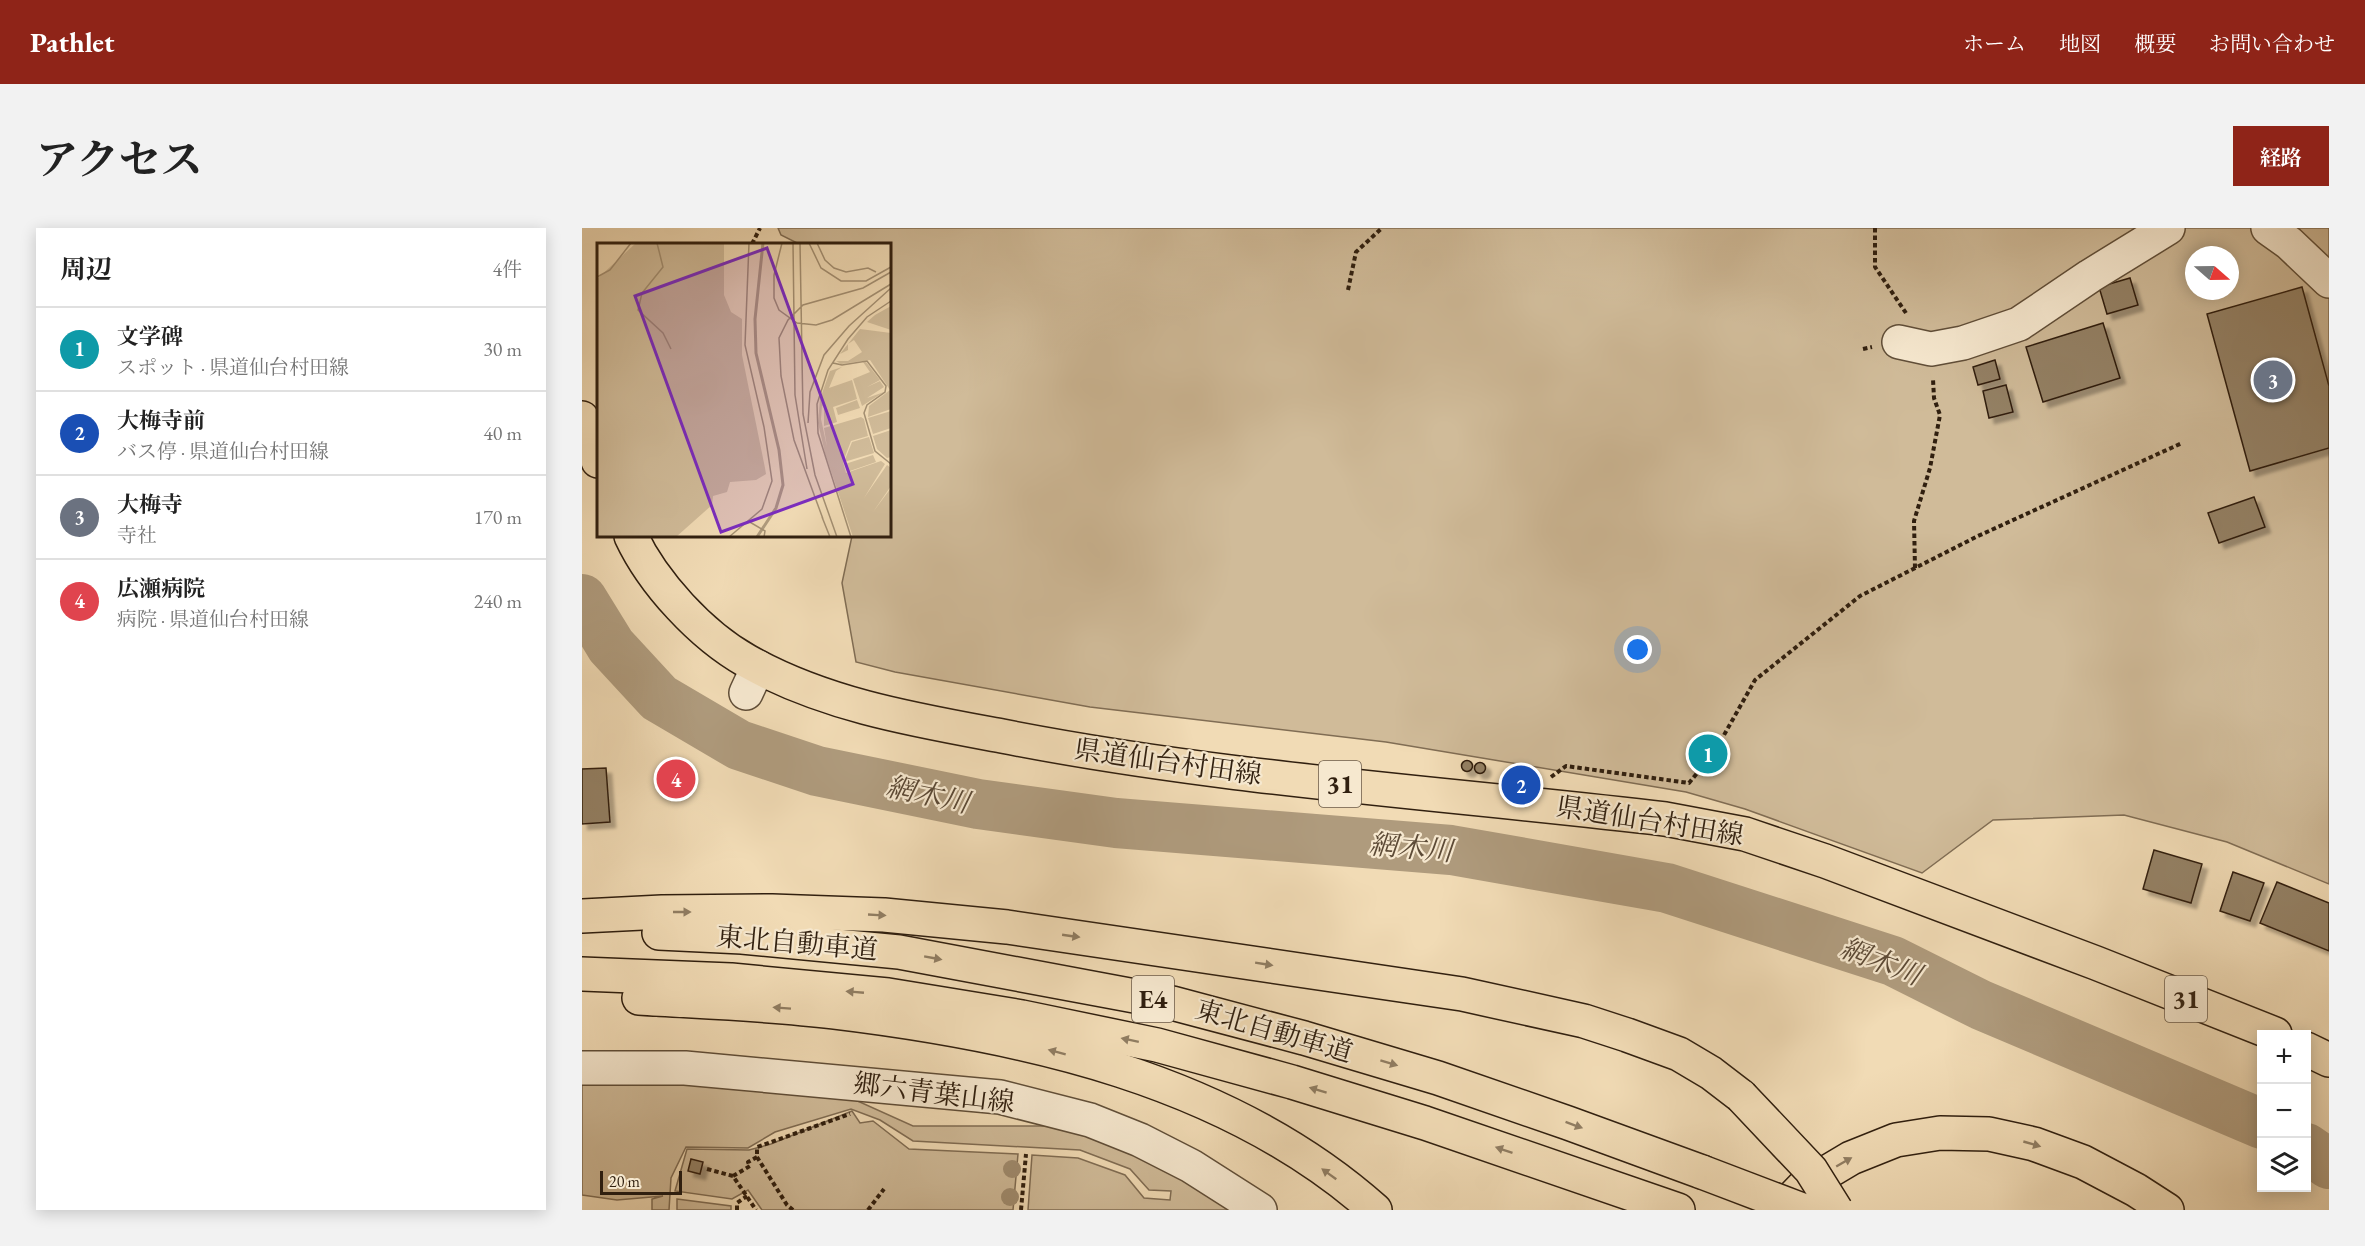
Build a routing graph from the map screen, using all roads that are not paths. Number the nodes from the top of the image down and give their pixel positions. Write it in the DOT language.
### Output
graph roads {
  1 [pos="2168,228"];
  2 [pos="2268,228"];
  3 [pos="2329,281"];
  4 [pos="1899,342"];
  5 [pos="632,537"];
  6 [pos="582,916"];
  7 [pos="582,929"];
  8 [pos="582,974"];
  9 [pos="582,995"];
  10 [pos="2262,1030"];
  11 [pos="2311,1051"];
  12 [pos="2329,1060"];
  13 [pos="582,1068"];
  14 [pos="1044,1107"];
  15 [pos="907,1108"];
  16 [pos="1260,1210"];
  17 [pos="1375,1210"];
  18 [pos="1678,1210"];
  19 [pos="1781,1210"];
  20 [pos="1802,1210"];
  21 [pos="1836,1210"];
  22 [pos="2167,1210"];
  1 -- 4 [label="street"];
  2 -- 3 [label="street"];
  5 -- 10 [label="main road, 県道仙台村田線 / 31"];
  6 -- 21 [label="main road, one-way, bridge"];
  7 -- 20 [label="main road, 東北自動車道 / E4, one-way, bridge"];
  18 -- 8 [label="main road, 東北自動車道 / E4, one-way"];
  17 -- 9 [label="main road, one-way"];
  11 -- 12 [label="main road"];
  13 -- 14 [label="street, 郷六青葉山線"];
  14 -- 15 [label="street"];
  14 -- 16 [label="street, 郷六青葉山線"];
  19 -- 22 [label="main road, one-way"];
}
